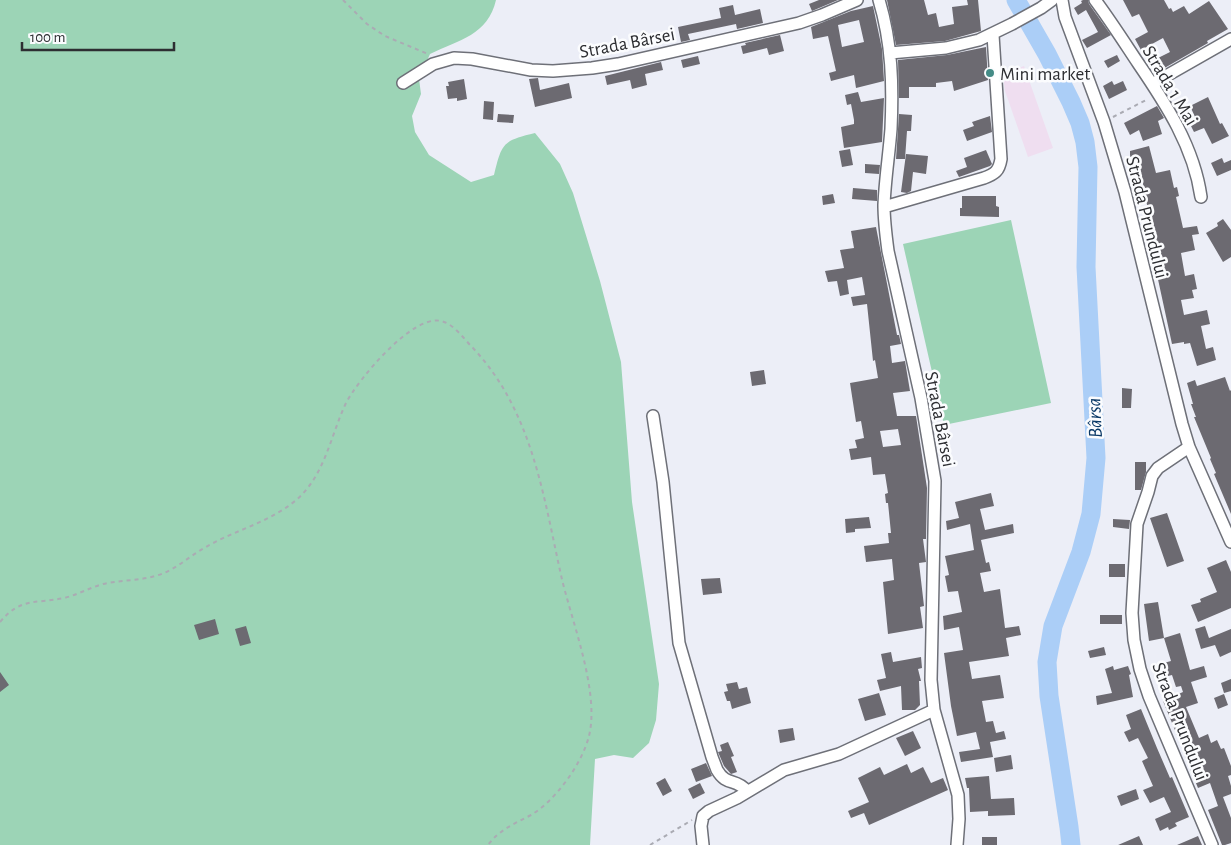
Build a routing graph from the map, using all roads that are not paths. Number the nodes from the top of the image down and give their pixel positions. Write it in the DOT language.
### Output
graph roads {
  1 [pos="857,0"];
  2 [pos="879,0"];
  3 [pos="1052,0"];
  4 [pos="1062,0"];
  5 [pos="1095,0"];
  6 [pos="993,34"];
  7 [pos="1231,39"];
  8 [pos="890,53"];
  9 [pos="403,82"];
  10 [pos="1155,89"];
  11 [pos="1201,197"];
  12 [pos="884,207"];
  13 [pos="652,416"];
  14 [pos="1189,447"];
  15 [pos="1231,542"];
  16 [pos="934,710"];
  17 [pos="747,791"];
  18 [pos="703,845"];
  19 [pos="958,845"];
  20 [pos="1212,845"];
  1 -- 9 [label="street, Strada Bârsei"];
  2 -- 8 [label="street, Strada Bârsei"];
  3 -- 6 [label="street"];
  4 -- 14 [label="street, Strada Prundului"];
  5 -- 10 [label="street, Strada 1 Mai"];
  6 -- 8 [label="street"];
  6 -- 12 [label="street"];
  7 -- 10 [label="street"];
  8 -- 12 [label="street, Strada Bârsei"];
  10 -- 11 [label="street, Strada 1 Mai"];
  12 -- 16 [label="street, Strada Bârsei"];
  13 -- 17 [label="street"];
  14 -- 15 [label="street, Strada Prundului"];
  14 -- 20 [label="street, Strada Prundului"];
  16 -- 17 [label="street"];
  16 -- 19 [label="street, Strada Bârsei"];
  17 -- 18 [label="street"];
}
